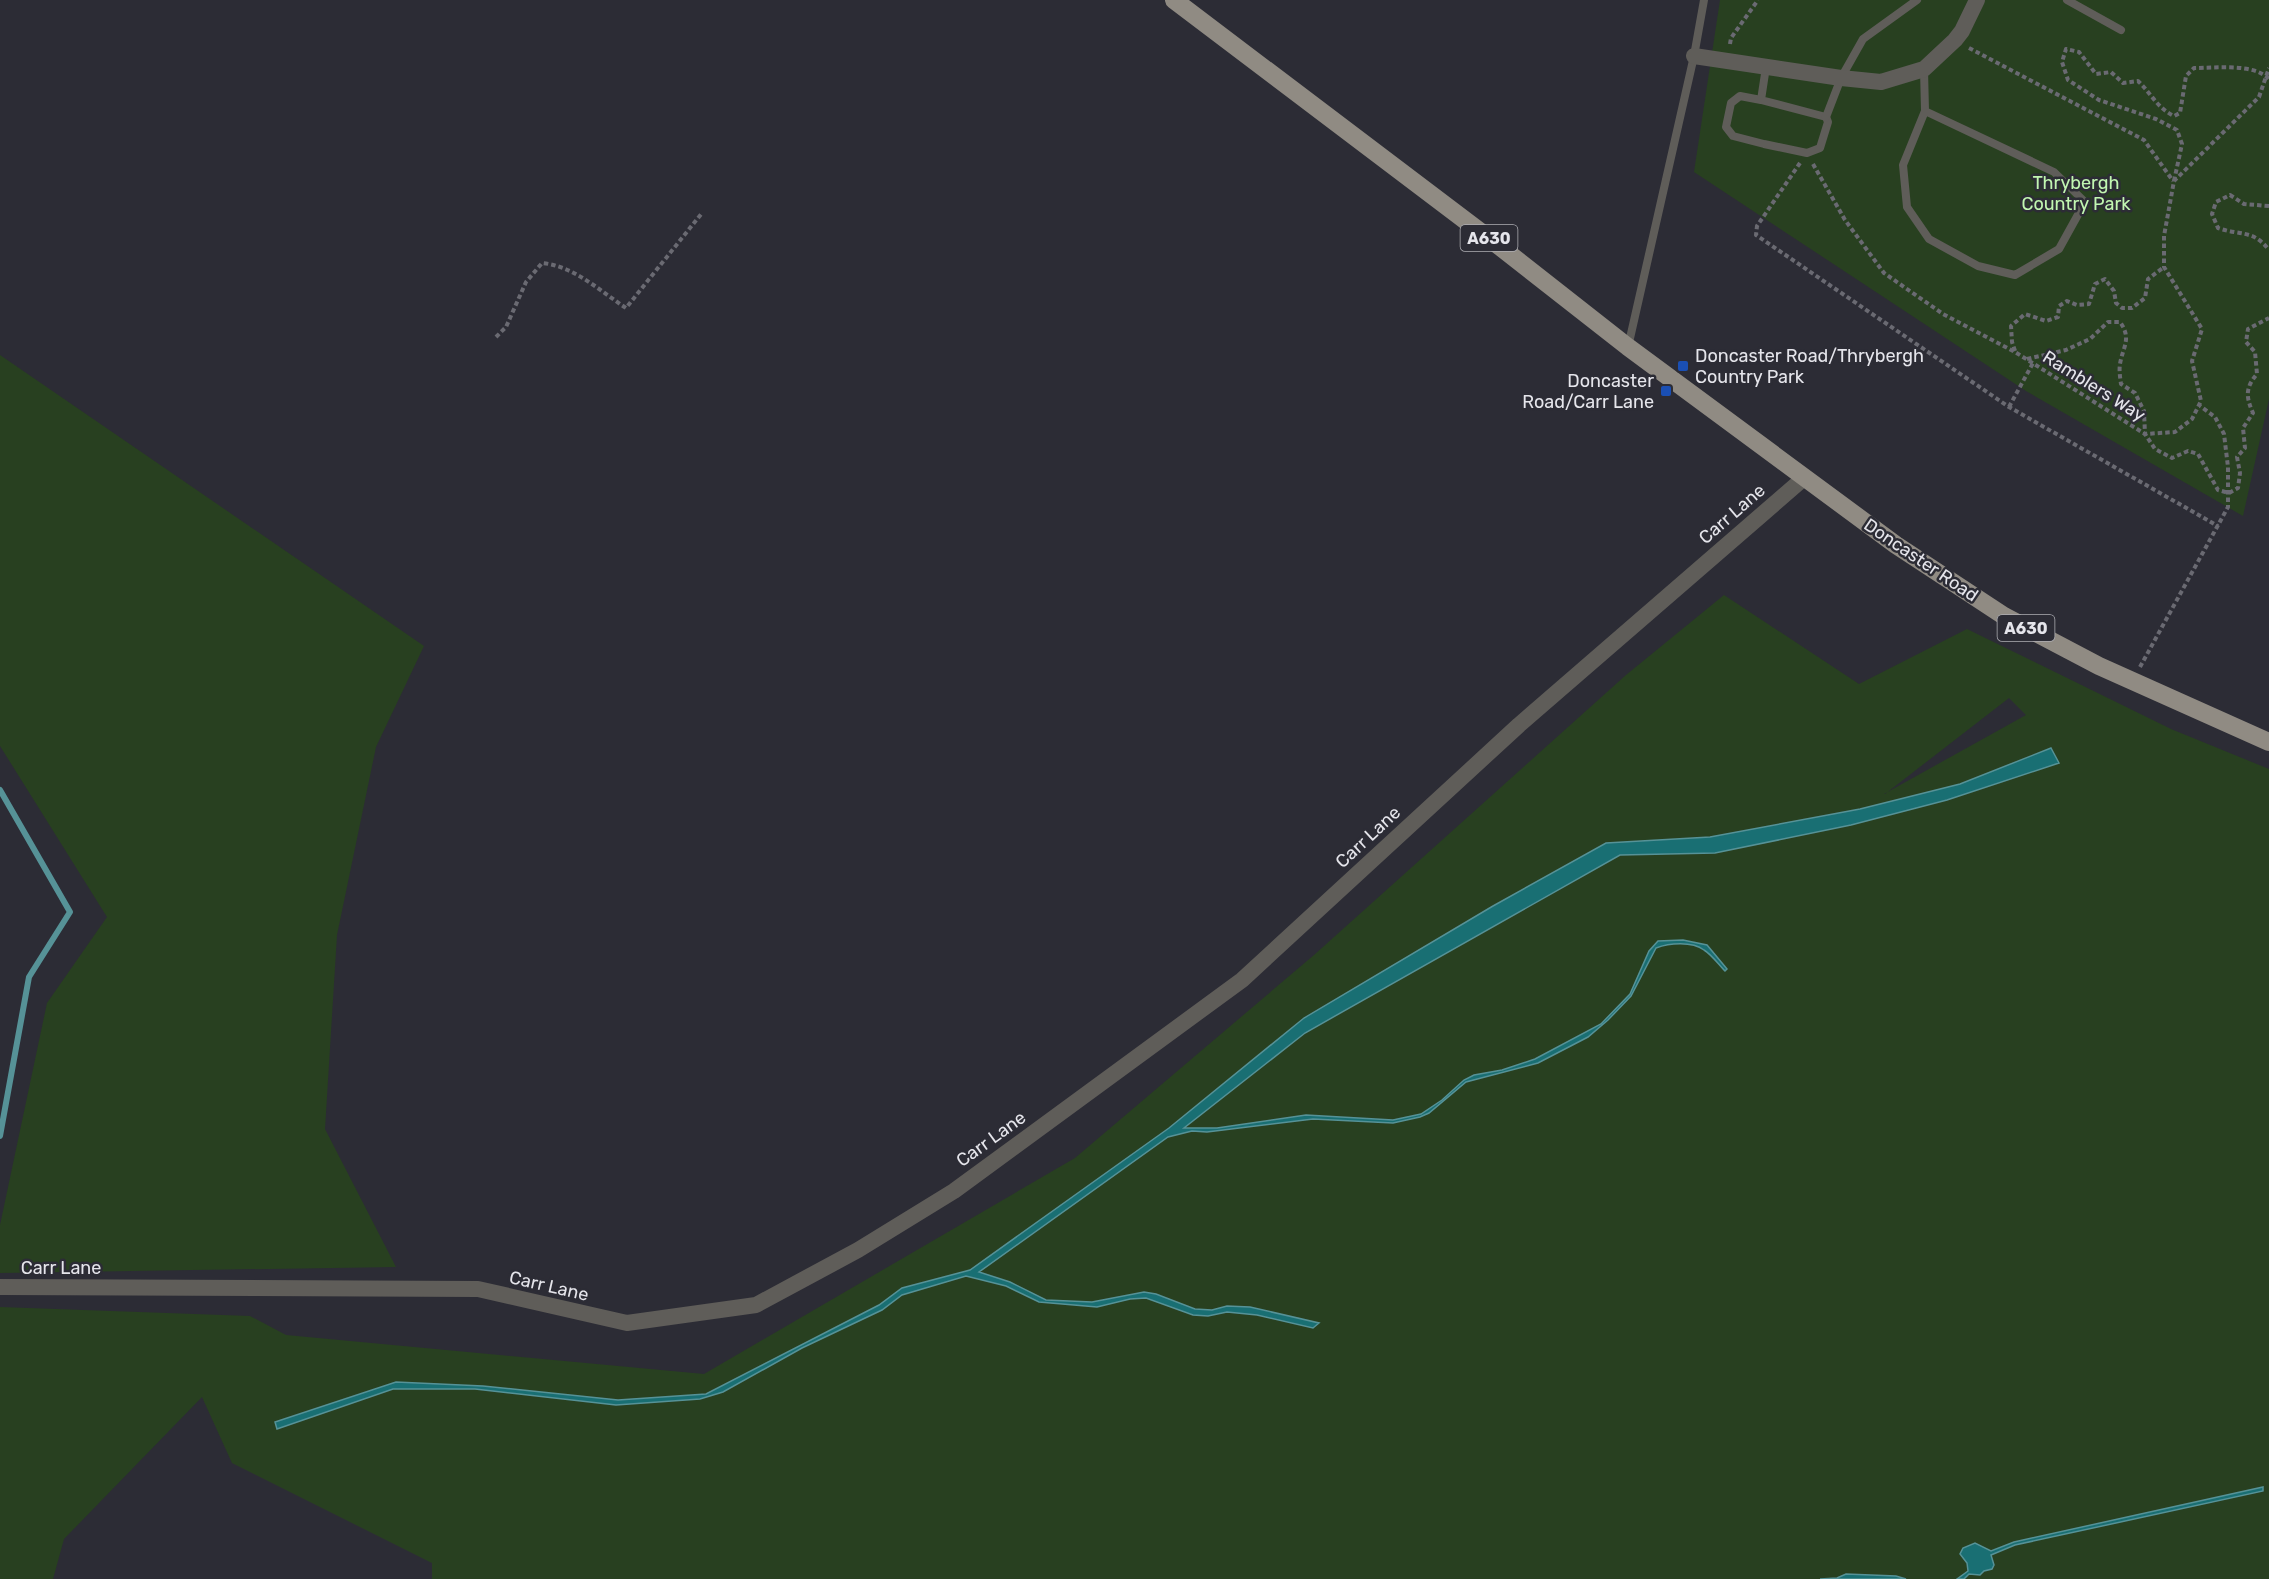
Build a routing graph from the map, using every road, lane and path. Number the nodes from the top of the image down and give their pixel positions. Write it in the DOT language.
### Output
graph roads {
  1 [pos="1174,0"];
  2 [pos="1704,0"];
  3 [pos="1917,0"];
  4 [pos="1977,0"];
  5 [pos="2067,0"];
  6 [pos="2121,30"];
  7 [pos="1955,40"];
  8 [pos="1694,56"];
  9 [pos="1766,67"];
  10 [pos="2269,68"];
  11 [pos="1924,69"];
  12 [pos="2267,77"];
  13 [pos="1841,78"];
  14 [pos="1761,100"];
  15 [pos="1925,111"];
  16 [pos="1826,117"];
  17 [pos="1807,153"];
  18 [pos="2174,181"];
  19 [pos="2269,206"];
  20 [pos="702,213"];
  21 [pos="2269,250"];
  22 [pos="2164,267"];
  23 [pos="2269,318"];
  24 [pos="496,337"];
  25 [pos="1628,347"];
  26 [pos="2015,352"];
  27 [pos="2026,359"];
  28 [pos="2032,363"];
  29 [pos="2200,406"];
  30 [pos="2009,407"];
  31 [pos="2145,434"];
  32 [pos="1804,477"];
  33 [pos="2229,493"];
  34 [pos="2218,526"];
  35 [pos="2133,681"];
  36 [pos="2269,742"];
  37 [pos="0,1287"];
  1 -- 25 [label="main road, A630"];
  2 -- 8 [label="lane"];
  3 -- 13 [label="lane"];
  4 -- 7 [label="street"];
  5 -- 6 [label="lane"];
  7 -- 11 [label="street"];
  7 -- 18 [label="path"];
  8 -- 9 [label="street"];
  8 -- 25 [label="lane"];
  9 -- 13 [label="street"];
  9 -- 14 [label="lane"];
  10 -- 12 [label="path"];
  11 -- 13 [label="street"];
  11 -- 15 [label="lane"];
  12 -- 18 [label="path"];
  12 -- 18 [label="path"];
  13 -- 16 [label="lane"];
  14 -- 16 [label="lane"];
  14 -- 17 [label="lane"];
  15 -- 15 [label="lane"];
  16 -- 17 [label="lane"];
  17 -- 26 [label="path, Ramblers Way"];
  17 -- 30 [label="path"];
  18 -- 22 [label="path"];
  19 -- 21 [label="path"];
  20 -- 24 [label="path"];
  22 -- 26 [label="path"];
  22 -- 29 [label="path"];
  23 -- 33 [label="path"];
  25 -- 32 [label="main road, A630"];
  26 -- 27 [label="path, Ramblers Way"];
  27 -- 28 [label="path, Ramblers Way"];
  27 -- 31 [label="path"];
  28 -- 30 [label="path"];
  28 -- 31 [label="path, Ramblers Way"];
  29 -- 31 [label="path, Ramblers Way"];
  29 -- 33 [label="path"];
  30 -- 34 [label="path"];
  31 -- 33 [label="path"];
  32 -- 35 [label="main road, Doncaster Road / A630"];
  32 -- 37 [label="street, Carr Lane"];
  33 -- 34 [label="path"];
  34 -- 35 [label="path"];
  35 -- 36 [label="main road, Doncaster Road / A630"];
}
